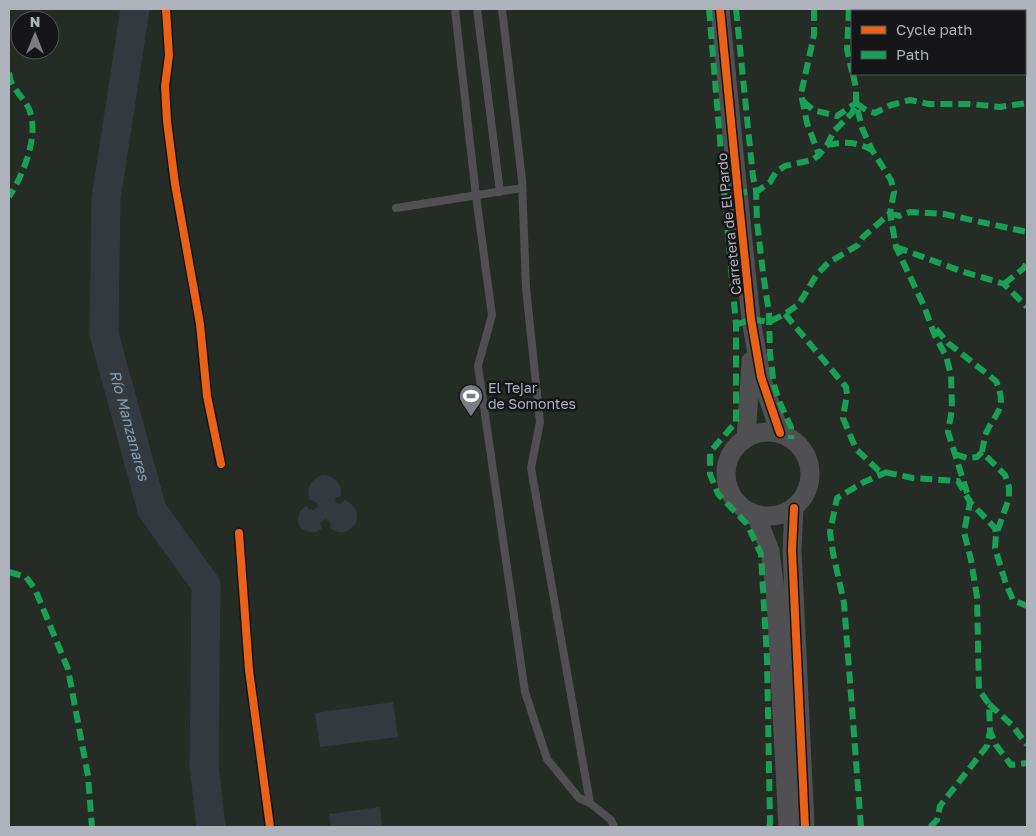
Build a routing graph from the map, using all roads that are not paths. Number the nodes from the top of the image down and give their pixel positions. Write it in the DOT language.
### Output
graph roads {
  1 [pos="455,9"];
  2 [pos="477,9"];
  3 [pos="502,9"];
  4 [pos="720,9"];
  5 [pos="522,188"];
  6 [pos="500,192"];
  7 [pos="476,196"];
  8 [pos="396,208"];
  9 [pos="752,319"];
  10 [pos="780,433"];
  11 [pos="746,438"];
  12 [pos="794,508"];
  13 [pos="756,515"];
  14 [pos="590,803"];
  15 [pos="792,826"];
  16 [pos="614,827"];
  1 -- 7 [label="lane"];
  2 -- 6 [label="lane"];
  3 -- 5 [label="lane"];
  4 -- 9 [label="street, Carretera de El Pardo"];
  5 -- 6 [label="lane"];
  5 -- 14 [label="lane"];
  6 -- 7 [label="lane"];
  7 -- 8 [label="lane"];
  7 -- 14 [label="lane"];
  9 -- 10 [label="street, Carretera de El Pardo"];
  9 -- 11 [label="street, Carretera de El Pardo"];
  10 -- 11 [label="street"];
  10 -- 12 [label="street"];
  11 -- 13 [label="street"];
  12 -- 13 [label="street"];
  12 -- 15 [label="street"];
  13 -- 15 [label="street"];
  14 -- 16 [label="lane"];
}
